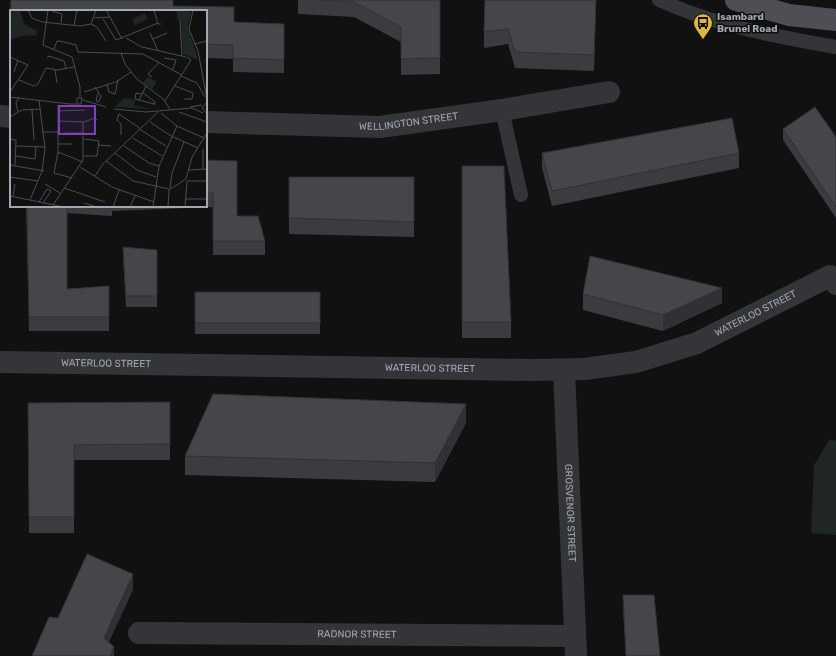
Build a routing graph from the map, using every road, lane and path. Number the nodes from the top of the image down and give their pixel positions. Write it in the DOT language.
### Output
graph roads {
  1 [pos="659,0"];
  2 [pos="736,0"];
  3 [pos="836,20"];
  4 [pos="836,47"];
  5 [pos="609,92"];
  6 [pos="502,110"];
  7 [pos="0,116"];
  8 [pos="10,117"];
  9 [pos="207,122"];
  10 [pos="521,195"];
  11 [pos="836,284"];
  12 [pos="0,362"];
  13 [pos="564,370"];
  14 [pos="139,633"];
  15 [pos="576,646"];
  1 -- 4 [label="lane"];
  2 -- 3 [label="main road"];
  5 -- 6 [label="street, WELLINGTON STREET"];
  6 -- 9 [label="street, WELLINGTON STREET"];
  6 -- 10 [label="lane"];
  7 -- 8 [label="street"];
  11 -- 13 [label="street, WATERLOO STREET"];
  12 -- 13 [label="street, WATERLOO STREET"];
  13 -- 15 [label="street, GROSVENOR STREET"];
  14 -- 15 [label="street, RADNOR STREET"];
}
